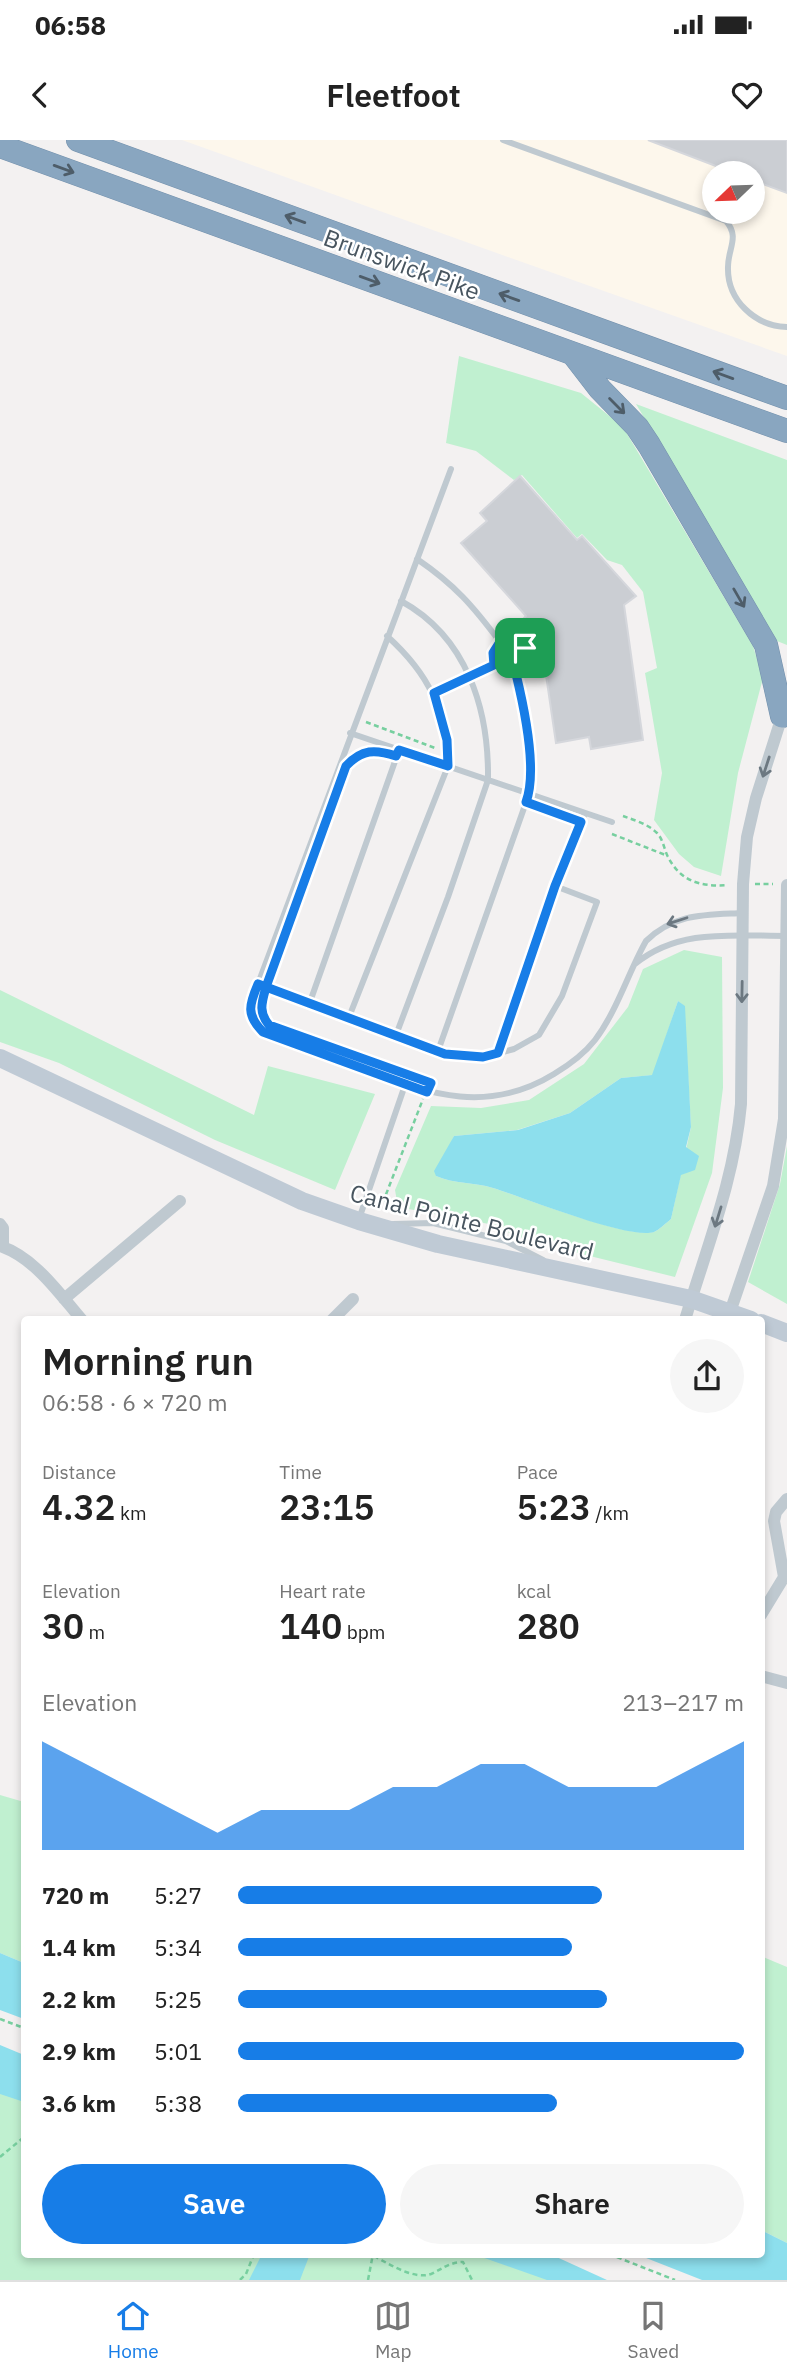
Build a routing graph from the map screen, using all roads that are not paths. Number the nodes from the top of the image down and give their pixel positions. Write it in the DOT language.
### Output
graph roads {
  1 [pos="78,140"];
  2 [pos="503,140"];
  3 [pos="0,146"];
  4 [pos="787,327"];
  5 [pos="573,354"];
  6 [pos="787,398"];
  7 [pos="787,431"];
  8 [pos="451,469"];
  9 [pos="417,559"];
  10 [pos="401,601"];
  11 [pos="387,636"];
  12 [pos="500,642"];
  13 [pos="766,645"];
  14 [pos="787,656"];
  15 [pos="494,665"];
  16 [pos="516,674"];
  17 [pos="470,676"];
  18 [pos="434,693"];
  19 [pos="784,709"];
  20 [pos="350,733"];
  21 [pos="398,753"];
  22 [pos="448,766"];
  23 [pos="488,780"];
  24 [pos="529,794"];
  25 [pos="585,813"];
  26 [pos="612,822"];
  27 [pos="782,885"];
  28 [pos="555,886"];
  29 [pos="743,913"];
  30 [pos="743,936"];
  31 [pos="787,936"];
  32 [pos="632,966"];
  33 [pos="258,984"];
  34 [pos="310,1002"];
  35 [pos="349,1017"];
  36 [pos="396,1035"];
  37 [pos="438,1051"];
  38 [pos="498,1053"];
  39 [pos="0,1058"];
  40 [pos="405,1085"];
  41 [pos="180,1200"];
  42 [pos="364,1223"];
  43 [pos="0,1224"];
  44 [pos="1,1247"];
  45 [pos="569,1274"];
  46 [pos="64,1299"];
  47 [pos="353,1299"];
  48 [pos="691,1299"];
  49 [pos="79,1316"];
  50 [pos="336,1316"];
  51 [pos="686,1316"];
  52 [pos="729,1316"];
  53 [pos="765,1325"];
  54 [pos="787,1333"];
  55 [pos="787,1499"];
  56 [pos="785,1575"];
  57 [pos="765,1608"];
  58 [pos="765,1677"];
  59 [pos="787,1683"];
  6 -- 1 [label="highway, Brunswick Pike, one-way"];
  2 -- 4 [label="lane"];
  3 -- 5 [label="highway, Brunswick Pike, one-way"];
  5 -- 7 [label="highway, Brunswick Pike"];
  5 -- 13 [label="highway, one-way"];
  8 -- 9 [label="lane"];
  9 -- 10 [label="lane"];
  9 -- 12 [label="lane"];
  10 -- 11 [label="lane"];
  10 -- 17 [label="lane"];
  11 -- 18 [label="lane"];
  11 -- 20 [label="lane"];
  12 -- 15 [label="lane"];
  12 -- 16 [label="lane"];
  13 -- 14 [label="highway"];
  13 -- 19 [label="highway"];
  15 -- 16 [label="lane"];
  15 -- 17 [label="lane"];
  16 -- 24 [label="lane"];
  17 -- 18 [label="lane"];
  17 -- 23 [label="lane"];
  18 -- 22 [label="lane"];
  19 -- 29 [label="street, one-way"];
  20 -- 21 [label="lane"];
  20 -- 33 [label="lane"];
  21 -- 22 [label="lane"];
  21 -- 34 [label="lane"];
  22 -- 23 [label="lane"];
  22 -- 35 [label="lane"];
  23 -- 24 [label="lane"];
  23 -- 36 [label="lane"];
  24 -- 25 [label="lane"];
  24 -- 37 [label="lane"];
  25 -- 26 [label="lane"];
  25 -- 28 [label="lane"];
  27 -- 31 [label="street"];
  28 -- 38 [label="lane"];
  28 -- 38 [label="lane"];
  29 -- 30 [label="street"];
  29 -- 32 [label="lane, one-way"];
  30 -- 31 [label="lane"];
  30 -- 32 [label="lane"];
  30 -- 48 [label="street, one-way"];
  31 -- 52 [label="street"];
  32 -- 40 [label="lane"];
  33 -- 34 [label="lane"];
  33 -- 40 [label="lane"];
  34 -- 35 [label="lane"];
  35 -- 36 [label="lane"];
  36 -- 37 [label="lane"];
  37 -- 38 [label="lane"];
  39 -- 42 [label="street, Canal Pointe Boulevard"];
  40 -- 42 [label="lane"];
  41 -- 46 [label="street"];
  42 -- 45 [label="street, Canal Pointe Boulevard"];
  42 -- 45 [label="lane"];
  43 -- 44 [label="street"];
  44 -- 46 [label="street"];
  45 -- 48 [label="street, Canal Pointe Boulevard"];
  46 -- 49 [label="street"];
  47 -- 50 [label="street"];
  48 -- 51 [label="street"];
  48 -- 52 [label="street, Canal Pointe Boulevard"];
  53 -- 54 [label="street"];
  55 -- 56 [label="street"];
  56 -- 57 [label="street"];
  58 -- 59 [label="street"];
}
